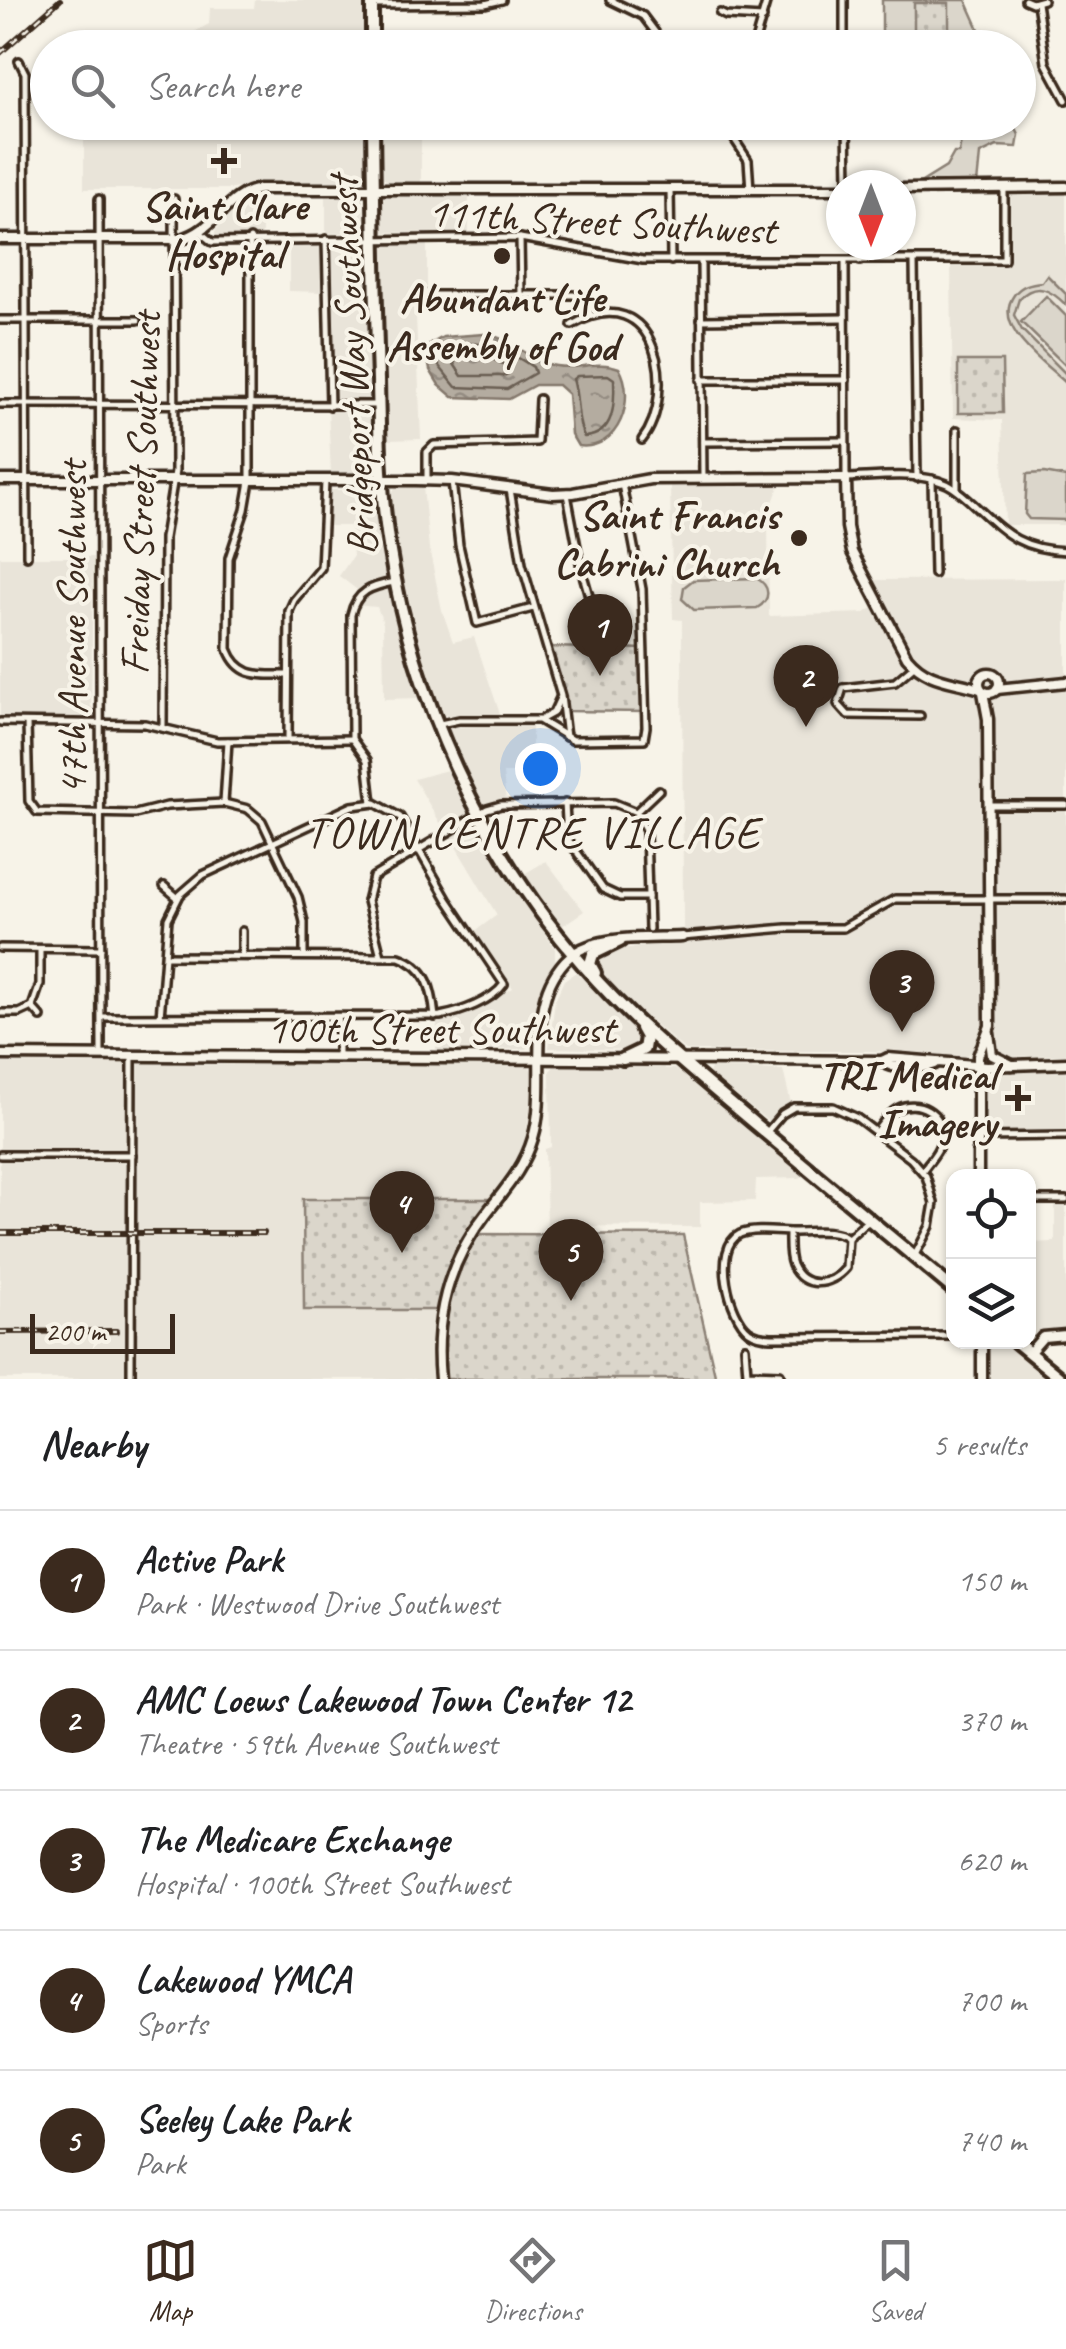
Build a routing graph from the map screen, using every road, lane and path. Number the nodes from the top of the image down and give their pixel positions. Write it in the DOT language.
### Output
graph roads {
  1 [pos="502,0"];
  2 [pos="610,0"];
  3 [pos="767,0"];
  4 [pos="844,0"];
  5 [pos="1025,0"];
  6 [pos="372,2"];
  7 [pos="1040,2"];
  8 [pos="720,13"];
  9 [pos="763,18"];
  10 [pos="372,30"];
  11 [pos="652,30"];
  12 [pos="759,30"];
  13 [pos="844,30"];
  14 [pos="19,61"];
  15 [pos="1066,100"];
  16 [pos="373,140"];
  17 [pos="735,140"];
  18 [pos="847,140"];
  19 [pos="848,170"];
  20 [pos="916,188"];
  21 [pos="1004,188"];
  22 [pos="1066,188"];
  23 [pos="670,189"];
  24 [pos="750,189"];
  25 [pos="826,189"];
  26 [pos="374,190"];
  27 [pos="174,199"];
  28 [pos="99,200"];
  29 [pos="200,232"];
  30 [pos="520,238"];
  31 [pos="0,239"];
  32 [pos="326,239"];
  33 [pos="374,239"];
  34 [pos="26,240"];
  35 [pos="100,240"];
  36 [pos="174,240"];
  37 [pos="250,240"];
  38 [pos="671,261"];
  39 [pos="701,261"];
  40 [pos="860,261"];
  41 [pos="914,261"];
  42 [pos="845,262"];
  43 [pos="423,295"];
  44 [pos="521,295"];
  45 [pos="590,315"];
  46 [pos="846,318"];
  47 [pos="0,320"];
  48 [pos="26,320"];
  49 [pos="100,320"];
  50 [pos="138,320"];
  51 [pos="701,320"];
  52 [pos="572,325"];
  53 [pos="702,380"];
  54 [pos="846,380"];
  55 [pos="539,399"];
  56 [pos="0,404"];
  57 [pos="26,404"];
  58 [pos="100,405"];
  59 [pos="176,405"];
  60 [pos="250,405"];
  61 [pos="378,405"];
  62 [pos="330,406"];
  63 [pos="956,430"];
  64 [pos="642,440"];
  65 [pos="703,442"];
  66 [pos="846,442"];
  67 [pos="846,478"];
  68 [pos="917,478"];
  69 [pos="703,479"];
  70 [pos="0,480"];
  71 [pos="26,480"];
  72 [pos="100,480"];
  73 [pos="174,480"];
  74 [pos="427,480"];
  75 [pos="932,480"];
  76 [pos="250,481"];
  77 [pos="381,481"];
  78 [pos="452,481"];
  79 [pos="324,482"];
  80 [pos="622,484"];
  81 [pos="510,489"];
  82 [pos="957,490"];
  83 [pos="567,494"];
  84 [pos="1066,551"];
  85 [pos="27,556"];
  86 [pos="934,574"];
  87 [pos="395,582"];
  88 [pos="533,608"];
  89 [pos="604,648"];
  90 [pos="915,666"];
  91 [pos="288,675"];
  92 [pos="980,677"];
  93 [pos="998,678"];
  94 [pos="943,681"];
  95 [pos="1066,682"];
  96 [pos="1034,684"];
  97 [pos="559,688"];
  98 [pos="982,690"];
  99 [pos="996,691"];
  100 [pos="920,716"];
  101 [pos="988,719"];
  102 [pos="540,720"];
  103 [pos="0,722"];
  104 [pos="27,722"];
  105 [pos="99,724"];
  106 [pos="438,724"];
  107 [pos="163,728"];
  108 [pos="566,737"];
  109 [pos="352,739"];
  110 [pos="288,740"];
  111 [pos="228,741"];
  112 [pos="659,790"];
  113 [pos="372,802"];
  114 [pos="224,803"];
  115 [pos="566,804"];
  116 [pos="1066,805"];
  117 [pos="989,806"];
  118 [pos="636,812"];
  119 [pos="102,814"];
  120 [pos="479,814"];
  121 [pos="272,843"];
  122 [pos="418,849"];
  123 [pos="164,886"];
  124 [pos="648,897"];
  125 [pos="178,898"];
  126 [pos="1066,898"];
  127 [pos="989,899"];
  128 [pos="649,929"];
  129 [pos="242,931"];
  130 [pos="682,937"];
  131 [pos="620,941"];
  132 [pos="0,948"];
  133 [pos="40,949"];
  134 [pos="101,950"];
  135 [pos="574,954"];
  136 [pos="166,956"];
  137 [pos="242,956"];
  138 [pos="304,956"];
  139 [pos="381,956"];
  140 [pos="600,983"];
  141 [pos="32,1006"];
  142 [pos="0,1014"];
  143 [pos="160,1016"];
  144 [pos="41,1017"];
  145 [pos="435,1017"];
  146 [pos="102,1018"];
  147 [pos="338,1018"];
  148 [pos="634,1019"];
  149 [pos="990,1026"];
  150 [pos="0,1055"];
  151 [pos="102,1056"];
  152 [pos="132,1056"];
  153 [pos="338,1057"];
  154 [pos="539,1058"];
  155 [pos="623,1058"];
  156 [pos="678,1059"];
  157 [pos="1066,1064"];
  158 [pos="978,1065"];
  159 [pos="1012,1065"];
  160 [pos="876,1132"];
  161 [pos="766,1133"];
  162 [pos="1066,1136"];
  163 [pos="977,1137"];
  164 [pos="0,1155"];
  165 [pos="132,1155"];
  166 [pos="978,1169"];
  167 [pos="923,1170"];
  168 [pos="1036,1200"];
  169 [pos="1066,1200"];
  170 [pos="868,1219"];
  171 [pos="789,1232"];
  172 [pos="848,1238"];
  173 [pos="914,1257"];
  174 [pos="946,1283"];
  175 [pos="1066,1335"];
  176 [pos="946,1336"];
  177 [pos="745,1347"];
  178 [pos="982,1349"];
  179 [pos="1025,1349"];
  180 [pos="1029,1352"];
  181 [pos="130,1379"];
  182 [pos="440,1379"];
  183 [pos="780,1379"];
  184 [pos="982,1379"];
  185 [pos="1061,1379"];
  1 -- 6 [label="street"];
  2 -- 11 [label="street"];
  3 -- 9 [label="street"];
  4 -- 13 [label="street"];
  5 -- 7 [label="street"];
  6 -- 10 [label="main road"];
  7 -- 15 [label="street"];
  8 -- 9 [label="street"];
  9 -- 12 [label="street"];
  14 -- 34 [label="street"];
  16 -- 26 [label="main road, Bridgeport Way Southwest"];
  17 -- 24 [label="street"];
  18 -- 19 [label="street"];
  20 -- 21 [label="street"];
  21 -- 22 [label="street"];
  21 -- 41 [label="street, 111th Street Southwest"];
  23 -- 24 [label="street"];
  23 -- 26 [label="street"];
  23 -- 38 [label="street"];
  24 -- 25 [label="street"];
  26 -- 29 [label="street"];
  26 -- 33 [label="main road, Bridgeport Way Southwest"];
  27 -- 36 [label="street, Freiday Street Southwest"];
  28 -- 35 [label="street, 47th Avenue Southwest"];
  29 -- 36 [label="street"];
  29 -- 37 [label="street, 111th Street Southwest"];
  30 -- 33 [label="street, 111th Street Southwest"];
  30 -- 38 [label="street, 111th Street Southwest"];
  30 -- 44 [label="street"];
  31 -- 34 [label="street"];
  32 -- 33 [label="street, 111th Street Southwest"];
  32 -- 37 [label="street, 111th Street Southwest"];
  32 -- 62 [label="street"];
  33 -- 61 [label="main road, Bridgeport Way Southwest"];
  34 -- 35 [label="street"];
  34 -- 48 [label="street"];
  35 -- 36 [label="street"];
  35 -- 49 [label="street, 47th Avenue Southwest"];
  36 -- 59 [label="street, Freiday Street Southwest"];
  37 -- 60 [label="street"];
  38 -- 39 [label="street, 111th Street Southwest"];
  39 -- 42 [label="street, 111th Street Southwest"];
  39 -- 51 [label="street"];
  40 -- 41 [label="street, 111th Street Southwest"];
  40 -- 42 [label="street, 111th Street Southwest"];
  41 -- 68 [label="street"];
  42 -- 46 [label="street"];
  43 -- 44 [label="street"];
  44 -- 45 [label="street"];
  45 -- 52 [label="street"];
  45 -- 64 [label="street"];
  46 -- 51 [label="street"];
  46 -- 54 [label="street"];
  47 -- 48 [label="street"];
  48 -- 49 [label="street"];
  48 -- 57 [label="street"];
  49 -- 50 [label="street"];
  49 -- 58 [label="street, 47th Avenue Southwest"];
  51 -- 53 [label="street"];
  53 -- 54 [label="street"];
  53 -- 65 [label="street"];
  54 -- 66 [label="street"];
  55 -- 74 [label="street"];
  56 -- 57 [label="street"];
  57 -- 58 [label="street"];
  57 -- 71 [label="street"];
  58 -- 59 [label="street"];
  58 -- 72 [label="street, 47th Avenue Southwest"];
  59 -- 60 [label="street"];
  59 -- 73 [label="street, Freiday Street Southwest"];
  60 -- 62 [label="street"];
  60 -- 76 [label="street"];
  61 -- 62 [label="street"];
  61 -- 77 [label="main road, Bridgeport Way Southwest"];
  63 -- 82 [label="street"];
  65 -- 66 [label="street"];
  65 -- 69 [label="street"];
  66 -- 67 [label="street"];
  67 -- 68 [label="street"];
  67 -- 69 [label="street"];
  67 -- 90 [label="street"];
  68 -- 75 [label="street"];
  69 -- 80 [label="street"];
  70 -- 71 [label="street"];
  71 -- 72 [label="street"];
  71 -- 85 [label="street"];
  72 -- 73 [label="street"];
  72 -- 105 [label="street, 47th Avenue Southwest"];
  73 -- 76 [label="street"];
  73 -- 107 [label="street, Freiday Street Southwest"];
  74 -- 77 [label="street"];
  74 -- 78 [label="street"];
  75 -- 82 [label="street"];
  75 -- 86 [label="street"];
  76 -- 79 [label="street"];
  76 -- 91 [label="street"];
  77 -- 79 [label="street"];
  77 -- 87 [label="main road, Bridgeport Way Southwest"];
  78 -- 81 [label="street"];
  78 -- 88 [label="street"];
  79 -- 91 [label="street"];
  80 -- 83 [label="street"];
  80 -- 108 [label="street"];
  81 -- 83 [label="street"];
  81 -- 88 [label="street"];
  82 -- 84 [label="street"];
  83 -- 89 [label="street"];
  87 -- 106 [label="main road, Bridgeport Way Southwest"];
  87 -- 109 [label="street"];
  88 -- 97 [label="street"];
  90 -- 94 [label="street"];
  90 -- 100 [label="street"];
  91 -- 110 [label="street"];
  92 -- 93 [label="street"];
  92 -- 94 [label="street"];
  92 -- 98 [label="street"];
  93 -- 96 [label="street"];
  93 -- 99 [label="street"];
  94 -- 98 [label="street"];
  95 -- 96 [label="street"];
  96 -- 99 [label="street"];
  97 -- 102 [label="street"];
  97 -- 108 [label="street"];
  98 -- 99 [label="street"];
  98 -- 101 [label="street"];
  99 -- 101 [label="street"];
  101 -- 117 [label="street"];
  102 -- 106 [label="street"];
  102 -- 108 [label="street"];
  103 -- 104 [label="street"];
  104 -- 105 [label="street"];
  104 -- 119 [label="street"];
  105 -- 107 [label="street"];
  105 -- 119 [label="street, 47th Avenue Southwest"];
  106 -- 120 [label="main road, Bridgeport Way Southwest"];
  107 -- 111 [label="street"];
  109 -- 110 [label="street"];
  109 -- 113 [label="street"];
  110 -- 111 [label="street"];
  111 -- 114 [label="street"];
  112 -- 118 [label="street"];
  113 -- 121 [label="street"];
  113 -- 122 [label="street"];
  114 -- 119 [label="street"];
  114 -- 121 [label="street"];
  115 -- 118 [label="street"];
  115 -- 120 [label="street"];
  115 -- 124 [label="street"];
  116 -- 117 [label="street"];
  117 -- 127 [label="street"];
  118 -- 124 [label="street"];
  119 -- 134 [label="street, 47th Avenue Southwest"];
  120 -- 122 [label="street"];
  120 -- 135 [label="main road, Bridgeport Way Southwest"];
  121 -- 125 [label="street"];
  121 -- 138 [label="street"];
  122 -- 139 [label="street"];
  122 -- 145 [label="street"];
  123 -- 125 [label="street"];
  124 -- 128 [label="street"];
  125 -- 136 [label="street"];
  126 -- 127 [label="street"];
  127 -- 130 [label="street"];
  127 -- 149 [label="street"];
  129 -- 137 [label="street"];
  130 -- 131 [label="street"];
  131 -- 135 [label="street"];
  131 -- 140 [label="main road"];
  132 -- 133 [label="street"];
  133 -- 134 [label="street"];
  133 -- 141 [label="street"];
  134 -- 146 [label="street, 47th Avenue Southwest"];
  135 -- 140 [label="main road, Bridgeport Way Southwest"];
  135 -- 154 [label="street"];
  136 -- 137 [label="street"];
  136 -- 143 [label="street"];
  137 -- 138 [label="street"];
  138 -- 139 [label="street"];
  139 -- 145 [label="street"];
  140 -- 148 [label="main road, Bridgeport Way Southwest"];
  141 -- 142 [label="street"];
  141 -- 144 [label="street"];
  143 -- 146 [label="street"];
  143 -- 147 [label="street"];
  145 -- 147 [label="street"];
  146 -- 151 [label="street, 47th Avenue Southwest"];
  147 -- 153 [label="street"];
  148 -- 155 [label="main road"];
  148 -- 156 [label="main road, Bridgeport Way Southwest"];
  149 -- 158 [label="street"];
  149 -- 159 [label="street"];
  150 -- 151 [label="street, 100th Street Southwest"];
  151 -- 152 [label="street, 100th Street Southwest"];
  152 -- 153 [label="street, 100th Street Southwest"];
  152 -- 165 [label="street"];
  153 -- 154 [label="street, 100th Street Southwest"];
  154 -- 155 [label="street, 100th Street Southwest"];
  154 -- 182 [label="street"];
  155 -- 156 [label="street, 100th Street Southwest"];
  156 -- 158 [label="street, 100th Street Southwest"];
  156 -- 161 [label="main road, Bridgeport Way Southwest"];
  157 -- 159 [label="street, 100th Street Southwest"];
  158 -- 159 [label="street, 100th Street Southwest"];
  158 -- 163 [label="street"];
  160 -- 161 [label="street"];
  160 -- 167 [label="street"];
  160 -- 167 [label="street"];
  161 -- 170 [label="main road, Bridgeport Way Southwest"];
  162 -- 163 [label="street"];
  163 -- 166 [label="street"];
  164 -- 165 [label="street"];
  165 -- 181 [label="street"];
  167 -- 173 [label="street"];
  168 -- 169 [label="street"];
  170 -- 172 [label="street"];
  170 -- 173 [label="main road, Bridgeport Way Southwest"];
  171 -- 172 [label="street"];
  171 -- 172 [label="street"];
  171 -- 176 [label="street"];
  173 -- 174 [label="main road, Bridgeport Way Southwest"];
  175 -- 180 [label="street"];
  177 -- 183 [label="street"];
  178 -- 184 [label="street"];
  179 -- 180 [label="main road"];
  180 -- 185 [label="main road"];
}
